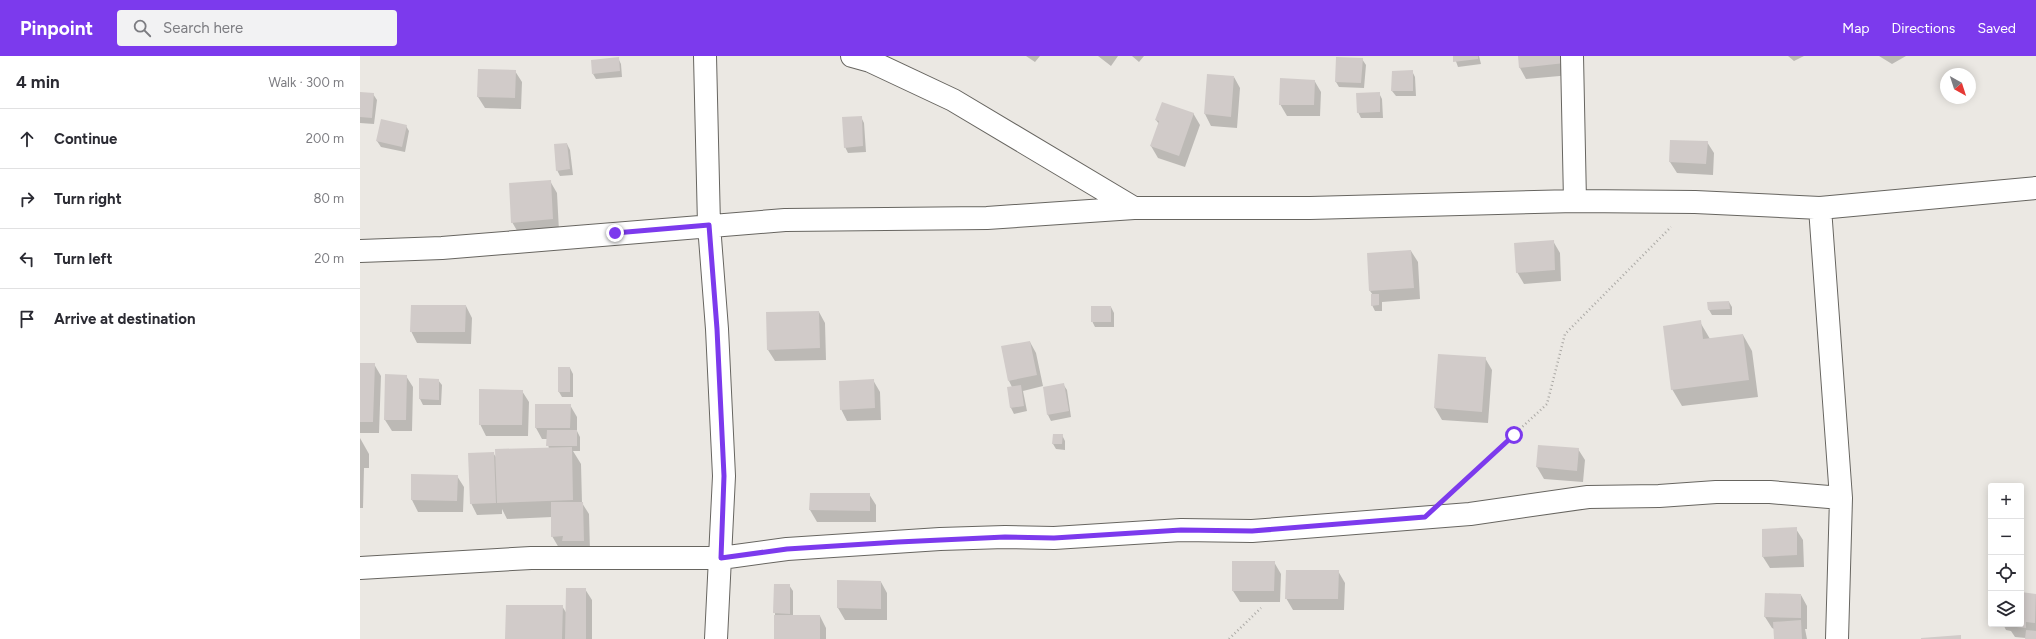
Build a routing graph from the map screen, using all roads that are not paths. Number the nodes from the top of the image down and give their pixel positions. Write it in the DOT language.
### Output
graph roads {
  1 [pos="706,56"];
  2 [pos="852,56"];
  3 [pos="1572,56"];
  4 [pos="2036,188"];
  5 [pos="1574,201"];
  6 [pos="1134,208"];
  7 [pos="1820,208"];
  8 [pos="709,225"];
  9 [pos="360,251"];
  10 [pos="1841,498"];
  11 [pos="721,558"];
  12 [pos="360,568"];
  13 [pos="716,639"];
  14 [pos="1837,639"];
  1 -- 8 [label="street"];
  2 -- 6 [label="street"];
  3 -- 5 [label="street"];
  4 -- 7 [label="street"];
  5 -- 6 [label="street"];
  5 -- 7 [label="street"];
  6 -- 8 [label="street"];
  7 -- 10 [label="street"];
  8 -- 9 [label="street"];
  8 -- 11 [label="street"];
  10 -- 11 [label="street"];
  10 -- 14 [label="street"];
  11 -- 12 [label="street"];
  11 -- 13 [label="street"];
}
